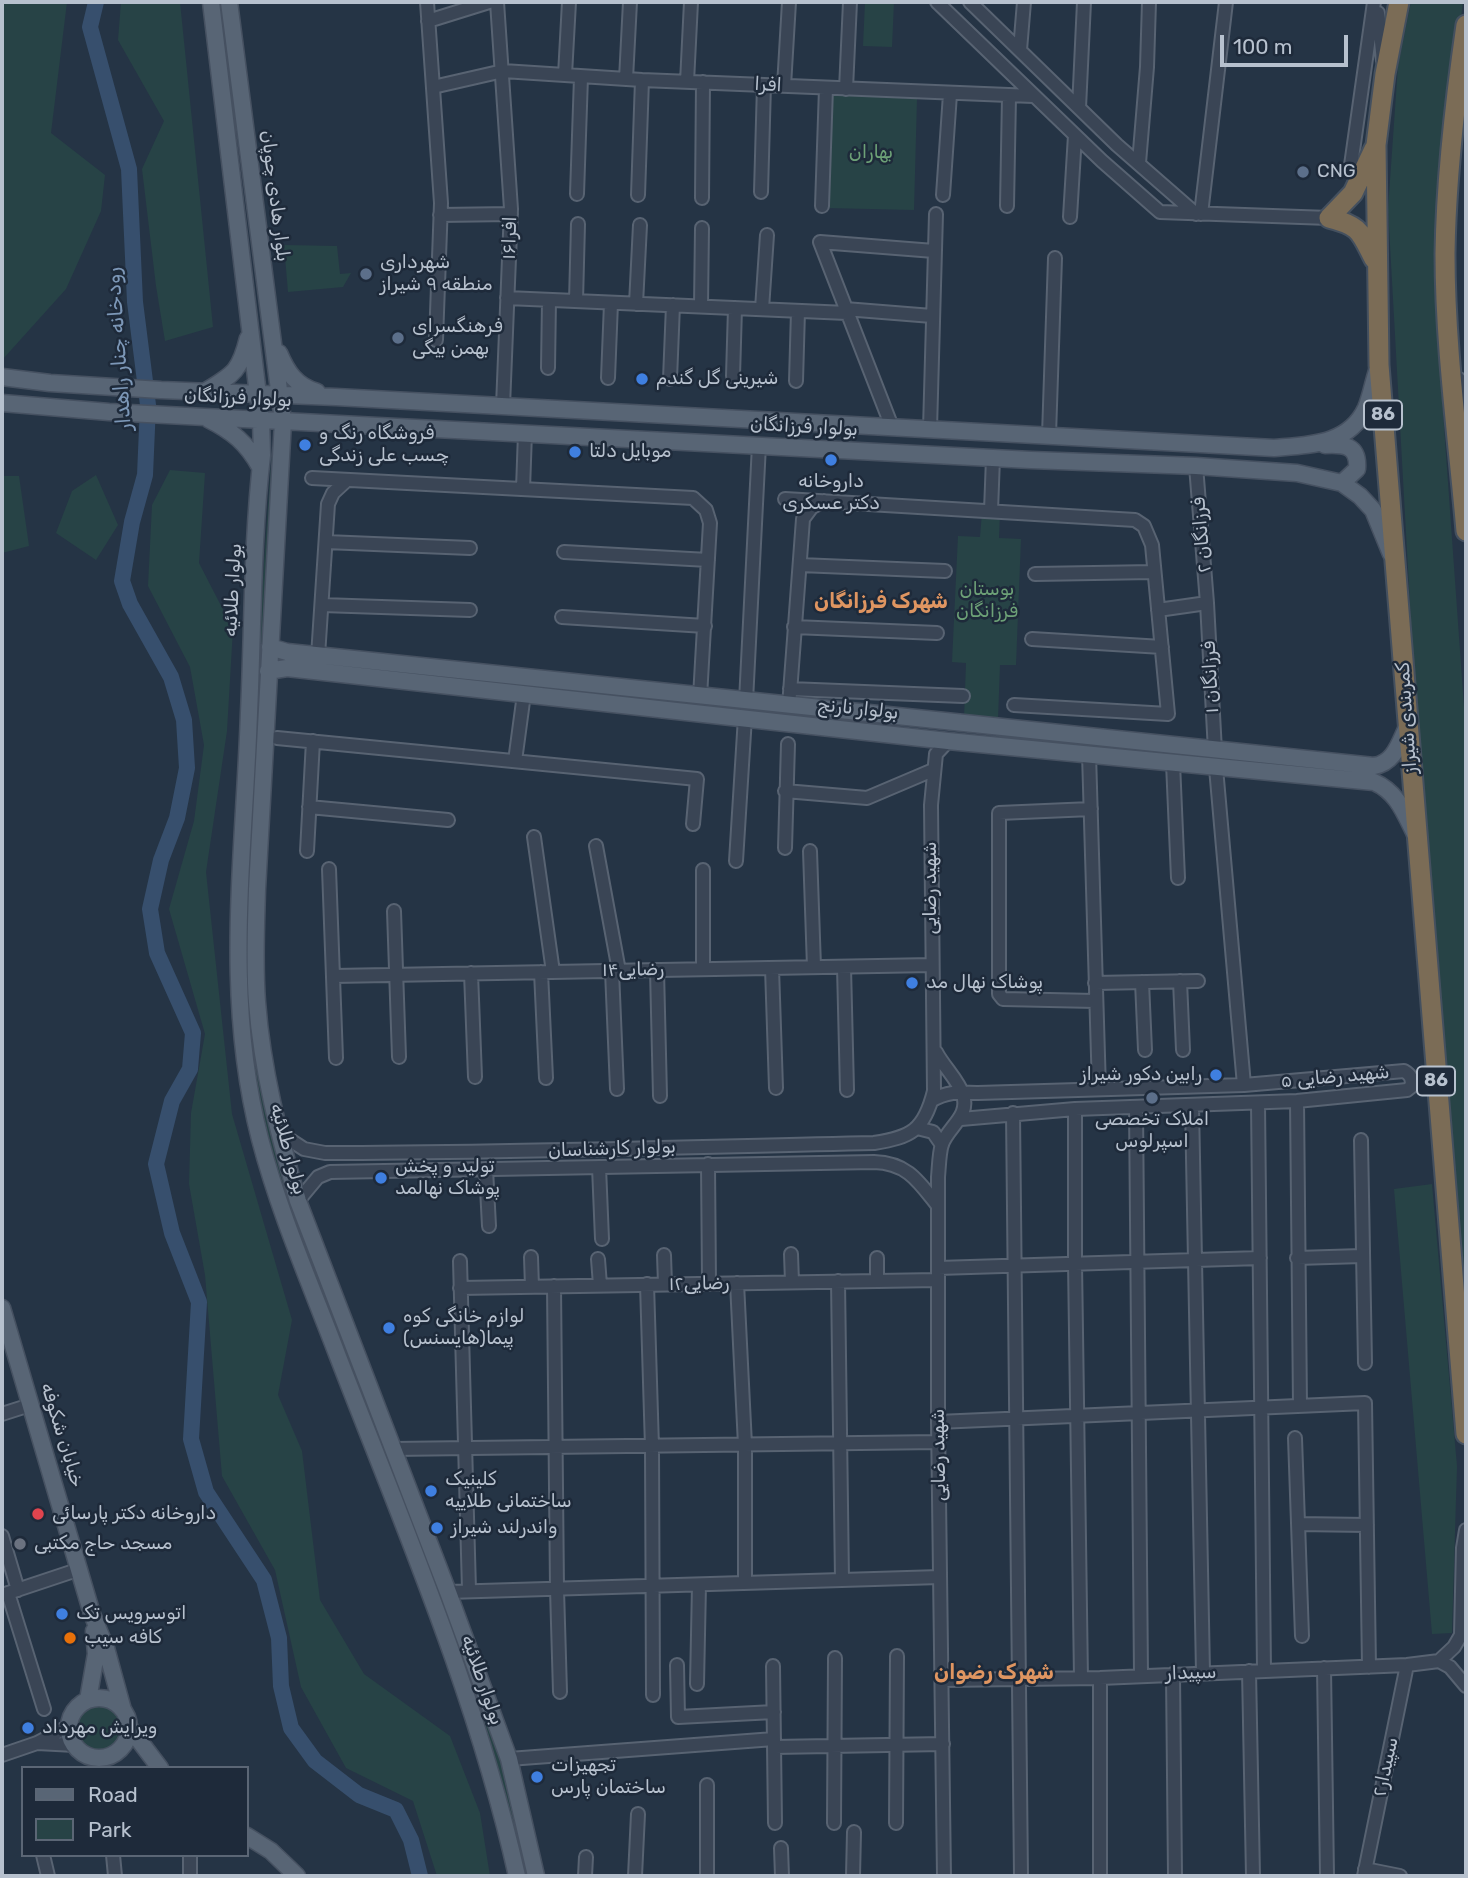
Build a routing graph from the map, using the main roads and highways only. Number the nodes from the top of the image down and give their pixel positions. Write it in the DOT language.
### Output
graph roads {
  1 [pos="1399,2"];
  2 [pos="229,8"];
  3 [pos="212,9"];
  4 [pos="1466,25"];
  5 [pos="1376,145"];
  6 [pos="1376,264"];
  7 [pos="249,332"];
  8 [pos="272,338"];
  9 [pos="255,365"];
  10 [pos="1379,365"];
  11 [pos="276,366"];
  12 [pos="2,377"];
  13 [pos="206,391"];
  14 [pos="224,392"];
  15 [pos="260,394"];
  16 [pos="281,395"];
  17 [pos="309,396"];
  18 [pos="336,397"];
  19 [pos="2,403"];
  20 [pos="643,414"];
  21 [pos="203,417"];
  22 [pos="225,418"];
  23 [pos="261,420"];
  24 [pos="283,421"];
  25 [pos="310,422"];
  26 [pos="643,438"];
  27 [pos="1314,445"];
  28 [pos="282,456"];
  29 [pos="261,462"];
  30 [pos="1342,483"];
  31 [pos="1466,531"];
  32 [pos="1395,566"];
  33 [pos="270,647"];
  34 [pos="287,660"];
  35 [pos="268,671"];
  36 [pos="623,697"];
  37 [pos="746,709"];
  38 [pos="1407,727"];
  39 [pos="1374,774"];
  40 [pos="1416,837"];
  41 [pos="239,887"];
  42 [pos="257,889"];
  43 [pos="2,1308"];
  44 [pos="1466,1434"];
  45 [pos="92,1614"];
  46 [pos="88,1700"];
  47 [pos="123,1710"];
  48 [pos="129,1727"];
  49 [pos="89,1756"];
  50 [pos="109,1766"];
  51 [pos="158,1766"];
  52 [pos="248,1837"];
  53 [pos="297,1876"];
  54 [pos="517,1876"];
  55 [pos="536,1876"];
  1 -- 5 [label="highway, کمربندی شیراز / 86"];
  2 -- 3 [label="main road"];
  2 -- 8 [label="main road, بلوار هادی چوپان"];
  3 -- 7 [label="main road"];
  4 -- 31 [label="highway"];
  5 -- 6 [label="highway, کمربندی شیراز / 86"];
  5 -- 6 [label="highway"];
  6 -- 10 [label="highway, کمربندی شیراز / 86"];
  7 -- 9 [label="main road"];
  7 -- 13 [label="main road"];
  8 -- 11 [label="main road, بلوار هادی چوپان"];
  8 -- 18 [label="main road"];
  9 -- 11 [label="main road"];
  9 -- 15 [label="main road"];
  10 -- 27 [label="main road, بولوار فرزانگان"];
  10 -- 32 [label="highway, کمربندی شیراز / 86"];
  11 -- 16 [label="main road, بلوار هادی چوپان"];
  12 -- 13 [label="main road, بولوار فرزانگان"];
  13 -- 14 [label="main road, بولوار فرزانگان"];
  14 -- 15 [label="main road, بولوار فرزانگان"];
  14 -- 22 [label="main road"];
  15 -- 16 [label="main road, بولوار فرزانگان"];
  15 -- 23 [label="main road, بولوار طلائیه"];
  16 -- 17 [label="main road, بولوار فرزانگان"];
  16 -- 24 [label="main road, بولوار طلائیه"];
  17 -- 18 [label="main road, بولوار فرزانگان"];
  17 -- 25 [label="main road"];
  18 -- 20 [label="main road, بولوار فرزانگان"];
  19 -- 21 [label="main road, بولوار فرزانگان"];
  20 -- 26 [label="main road"];
  20 -- 27 [label="main road, بولوار فرزانگان"];
  21 -- 22 [label="main road, بولوار فرزانگان"];
  21 -- 29 [label="main road"];
  22 -- 23 [label="main road, بولوار فرزانگان"];
  23 -- 24 [label="main road, بولوار فرزانگان"];
  23 -- 29 [label="main road, بولوار طلائیه"];
  24 -- 25 [label="main road, بولوار فرزانگان"];
  24 -- 28 [label="main road, بولوار طلائیه"];
  25 -- 26 [label="main road, بولوار فرزانگان"];
  26 -- 30 [label="main road, بولوار فرزانگان"];
  27 -- 30 [label="main road"];
  28 -- 29 [label="main road"];
  28 -- 33 [label="main road, بولوار طلائیه"];
  29 -- 41 [label="main road, بولوار طلائیه"];
  30 -- 32 [label="main road, بولوار فرزانگان"];
  32 -- 38 [label="highway, کمربندی شیراز / 86"];
  33 -- 34 [label="main road, بولوار نارنج"];
  33 -- 35 [label="main road, بولوار طلائیه"];
  34 -- 35 [label="main road, بولوار نارنج"];
  34 -- 36 [label="main road, بولوار نارنج"];
  34 -- 36 [label="main road, بولوار نارنج"];
  35 -- 42 [label="main road, بولوار طلائیه"];
  36 -- 37 [label="main road, بولوار نارنج"];
  36 -- 37 [label="main road, بولوار نارنج"];
  37 -- 39 [label="main road, بولوار نارنج"];
  37 -- 39 [label="main road, بولوار نارنج"];
  38 -- 39 [label="main road"];
  38 -- 40 [label="highway, کمربندی شیراز / 86"];
  39 -- 40 [label="main road"];
  40 -- 44 [label="highway, کمربندی شیراز / 86"];
  41 -- 42 [label="main road"];
  41 -- 54 [label="main road, بولوار طلائیه"];
  42 -- 55 [label="main road, بولوار طلائیه"];
  43 -- 45 [label="main road, خیابان شکوفه"];
  45 -- 46 [label="main road, خیابان شکوفه"];
  45 -- 47 [label="main road, خیابان شکوفه"];
  46 -- 47 [label="main road"];
  46 -- 49 [label="main road"];
  47 -- 48 [label="main road"];
  48 -- 49 [label="main road"];
  48 -- 51 [label="main road"];
  49 -- 50 [label="main road"];
  52 -- 53 [label="main road"];
}
